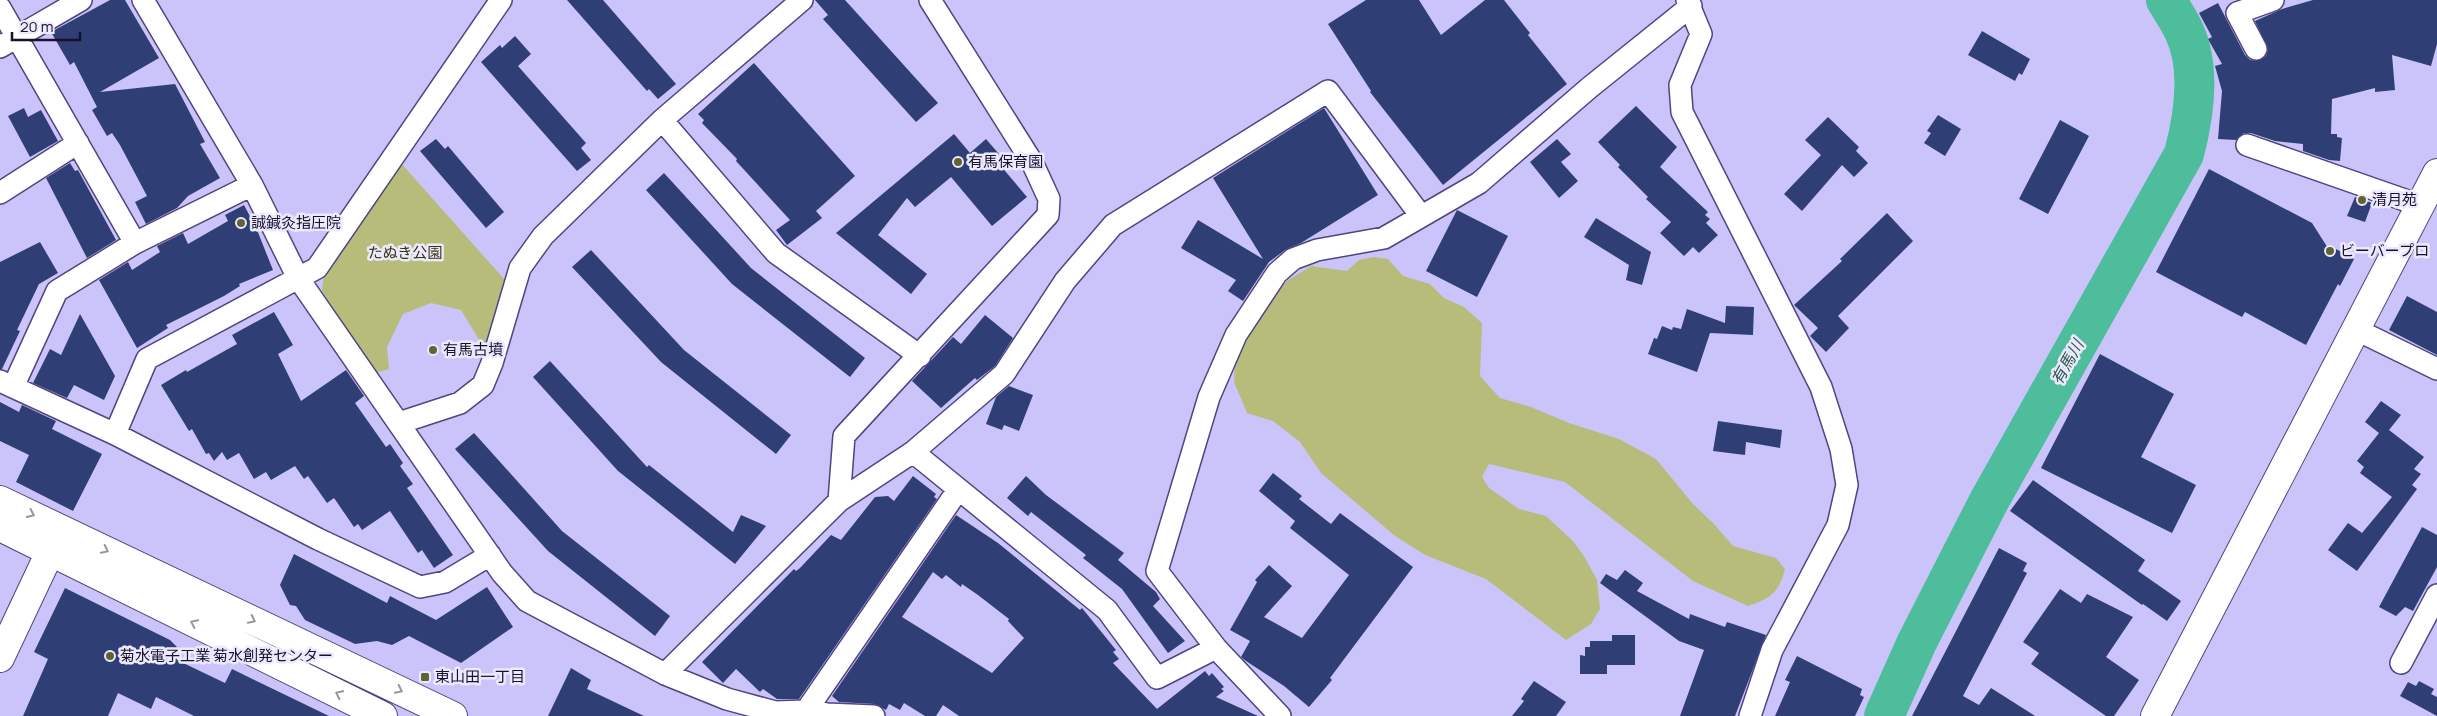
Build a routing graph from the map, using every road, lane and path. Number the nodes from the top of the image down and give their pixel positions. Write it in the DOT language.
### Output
graph roads {
  1 [pos="81,0"];
  2 [pos="143,0"];
  3 [pos="500,0"];
  4 [pos="802,0"];
  5 [pos="930,0"];
  6 [pos="2273,0"];
  7 [pos="1689,3"];
  8 [pos="0,8"];
  9 [pos="8,41"];
  10 [pos="2256,49"];
  11 [pos="662,120"];
  12 [pos="78,143"];
  13 [pos="2247,145"];
  14 [pos="2437,173"];
  15 [pos="252,185"];
  16 [pos="0,193"];
  17 [pos="2419,206"];
  18 [pos="1421,216"];
  19 [pos="135,243"];
  20 [pos="298,278"];
  21 [pos="2357,330"];
  22 [pos="920,356"];
  23 [pos="2437,369"];
  24 [pos="7,384"];
  25 [pos="399,423"];
  26 [pos="115,434"];
  27 [pos="913,452"];
  28 [pos="958,490"];
  29 [pos="0,500"];
  30 [pos="839,501"];
  31 [pos="0,527"];
  32 [pos="56,540"];
  33 [pos="490,554"];
  34 [pos="2437,595"];
  35 [pos="1216,648"];
  36 [pos="0,658"];
  37 [pos="2401,663"];
  38 [pos="665,674"];
  39 [pos="806,711"];
  40 [pos="383,716"];
  41 [pos="453,716"];
  42 [pos="874,716"];
  43 [pos="1280,716"];
  44 [pos="1750,716"];
  45 [pos="2155,716"];
  1 -- 9 [label="street"];
  2 -- 15 [label="street"];
  3 -- 20 [label="street"];
  4 -- 11 [label="street"];
  5 -- 22 [label="street"];
  6 -- 10 [label="street"];
  7 -- 18 [label="street"];
  7 -- 44 [label="street"];
  8 -- 9 [label="street"];
  9 -- 12 [label="street"];
  11 -- 22 [label="street"];
  11 -- 25 [label="street"];
  12 -- 16 [label="street"];
  12 -- 19 [label="street"];
  13 -- 17 [label="street"];
  14 -- 17 [label="street"];
  15 -- 19 [label="street"];
  15 -- 20 [label="street"];
  17 -- 21 [label="street"];
  18 -- 27 [label="street"];
  18 -- 35 [label="street"];
  19 -- 24 [label="street"];
  20 -- 25 [label="street"];
  20 -- 26 [label="street"];
  21 -- 23 [label="street"];
  21 -- 45 [label="street"];
  22 -- 30 [label="street"];
  24 -- 26 [label="street"];
  25 -- 33 [label="street"];
  26 -- 33 [label="street"];
  27 -- 28 [label="street"];
  27 -- 30 [label="street"];
  28 -- 35 [label="street"];
  28 -- 39 [label="street"];
  29 -- 32 [label="street, one-way"];
  30 -- 38 [label="street"];
  31 -- 32 [label="street"];
  32 -- 36 [label="street"];
  40 -- 32 [label="street, one-way"];
  32 -- 41 [label="street, one-way"];
  33 -- 38 [label="street"];
  34 -- 37 [label="street"];
  35 -- 43 [label="street"];
  38 -- 39 [label="street"];
  39 -- 42 [label="street"];
}
